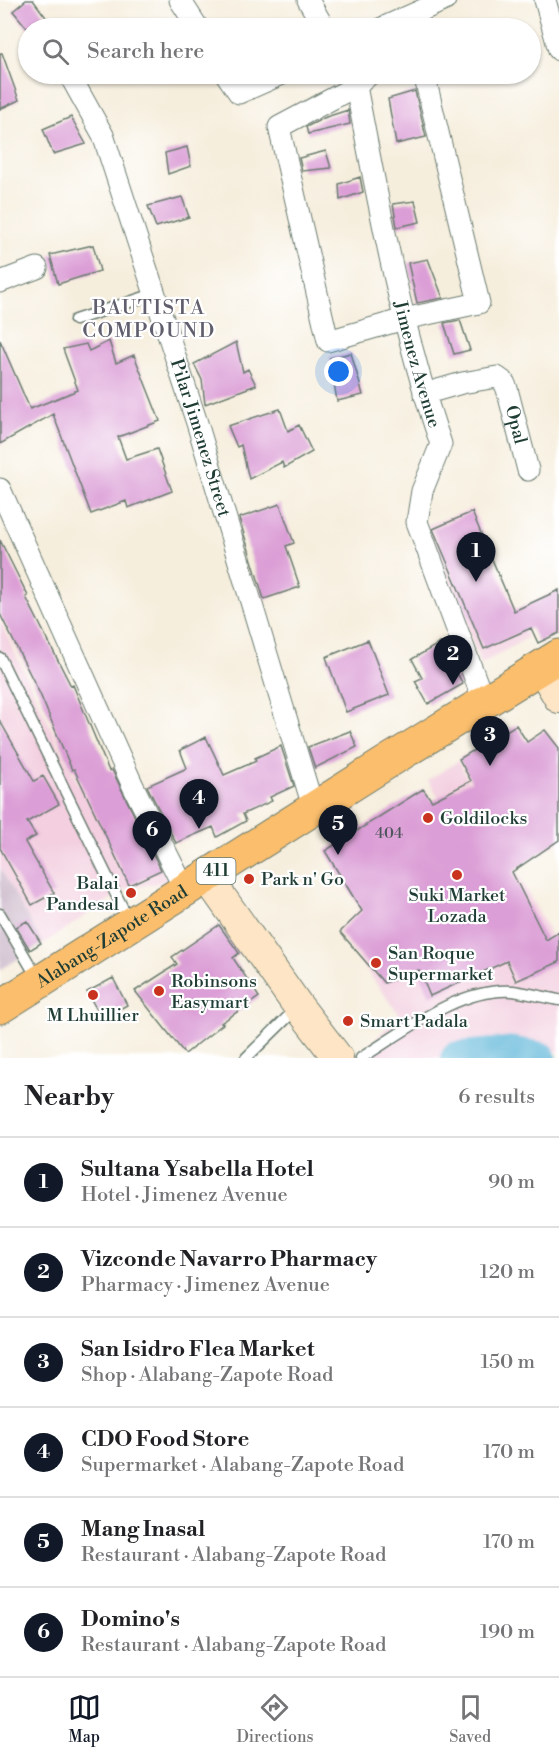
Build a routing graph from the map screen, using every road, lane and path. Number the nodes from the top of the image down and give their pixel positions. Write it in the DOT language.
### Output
graph roads {
  1 [pos="180,0"];
  2 [pos="308,0"];
  3 [pos="445,0"];
  4 [pos="545,0"];
  5 [pos="192,18"];
  6 [pos="318,18"];
  7 [pos="404,18"];
  8 [pos="559,50"];
  9 [pos="75,84"];
  10 [pos="233,84"];
  11 [pos="259,84"];
  12 [pos="356,84"];
  13 [pos="364,84"];
  14 [pos="426,84"];
  15 [pos="37,268"];
  16 [pos="0,282"];
  17 [pos="154,294"];
  18 [pos="404,319"];
  19 [pos="75,320"];
  20 [pos="424,394"];
  21 [pos="528,470"];
  22 [pos="0,489"];
  23 [pos="0,658"];
  24 [pos="550,662"];
  25 [pos="559,698"];
  26 [pos="484,702"];
  27 [pos="314,810"];
  28 [pos="196,884"];
  29 [pos="0,914"];
  30 [pos="131,924"];
  31 [pos="40,982"];
  32 [pos="559,1000"];
  33 [pos="298,1006"];
  34 [pos="0,1007"];
  35 [pos="246,1058"];
  36 [pos="338,1058"];
  37 [pos="361,1058"];
  1 -- 5 [label="street"];
  2 -- 6 [label="street"];
  3 -- 7 [label="street"];
  4 -- 8 [label="street"];
  9 -- 17 [label="street, Pilar Jimenez Street"];
  10 -- 11 [label="street"];
  12 -- 18 [label="street"];
  13 -- 18 [label="street, Jimenez Avenue"];
  14 -- 18 [label="street"];
  15 -- 16 [label="street"];
  17 -- 19 [label="lane"];
  17 -- 27 [label="street, Pilar Jimenez Street"];
  18 -- 20 [label="street, Jimenez Avenue"];
  20 -- 21 [label="street, Opal"];
  20 -- 26 [label="street, Jimenez Avenue"];
  22 -- 28 [label="street"];
  23 -- 30 [label="lane"];
  24 -- 25 [label="street"];
  24 -- 26 [label="highway, Alabang-Zapote Road / 411"];
  26 -- 27 [label="highway, Alabang-Zapote Road / 411"];
  27 -- 28 [label="highway, Alabang-Zapote Road / 411"];
  28 -- 30 [label="highway, Alabang-Zapote Road / 411"];
  28 -- 33 [label="street"];
  29 -- 31 [label="lane"];
  30 -- 31 [label="highway, Alabang-Zapote Road / 411"];
  31 -- 34 [label="highway, Alabang-Zapote Road / 411"];
  32 -- 37 [label="lane"];
  33 -- 35 [label="lane"];
  33 -- 36 [label="street"];
}
